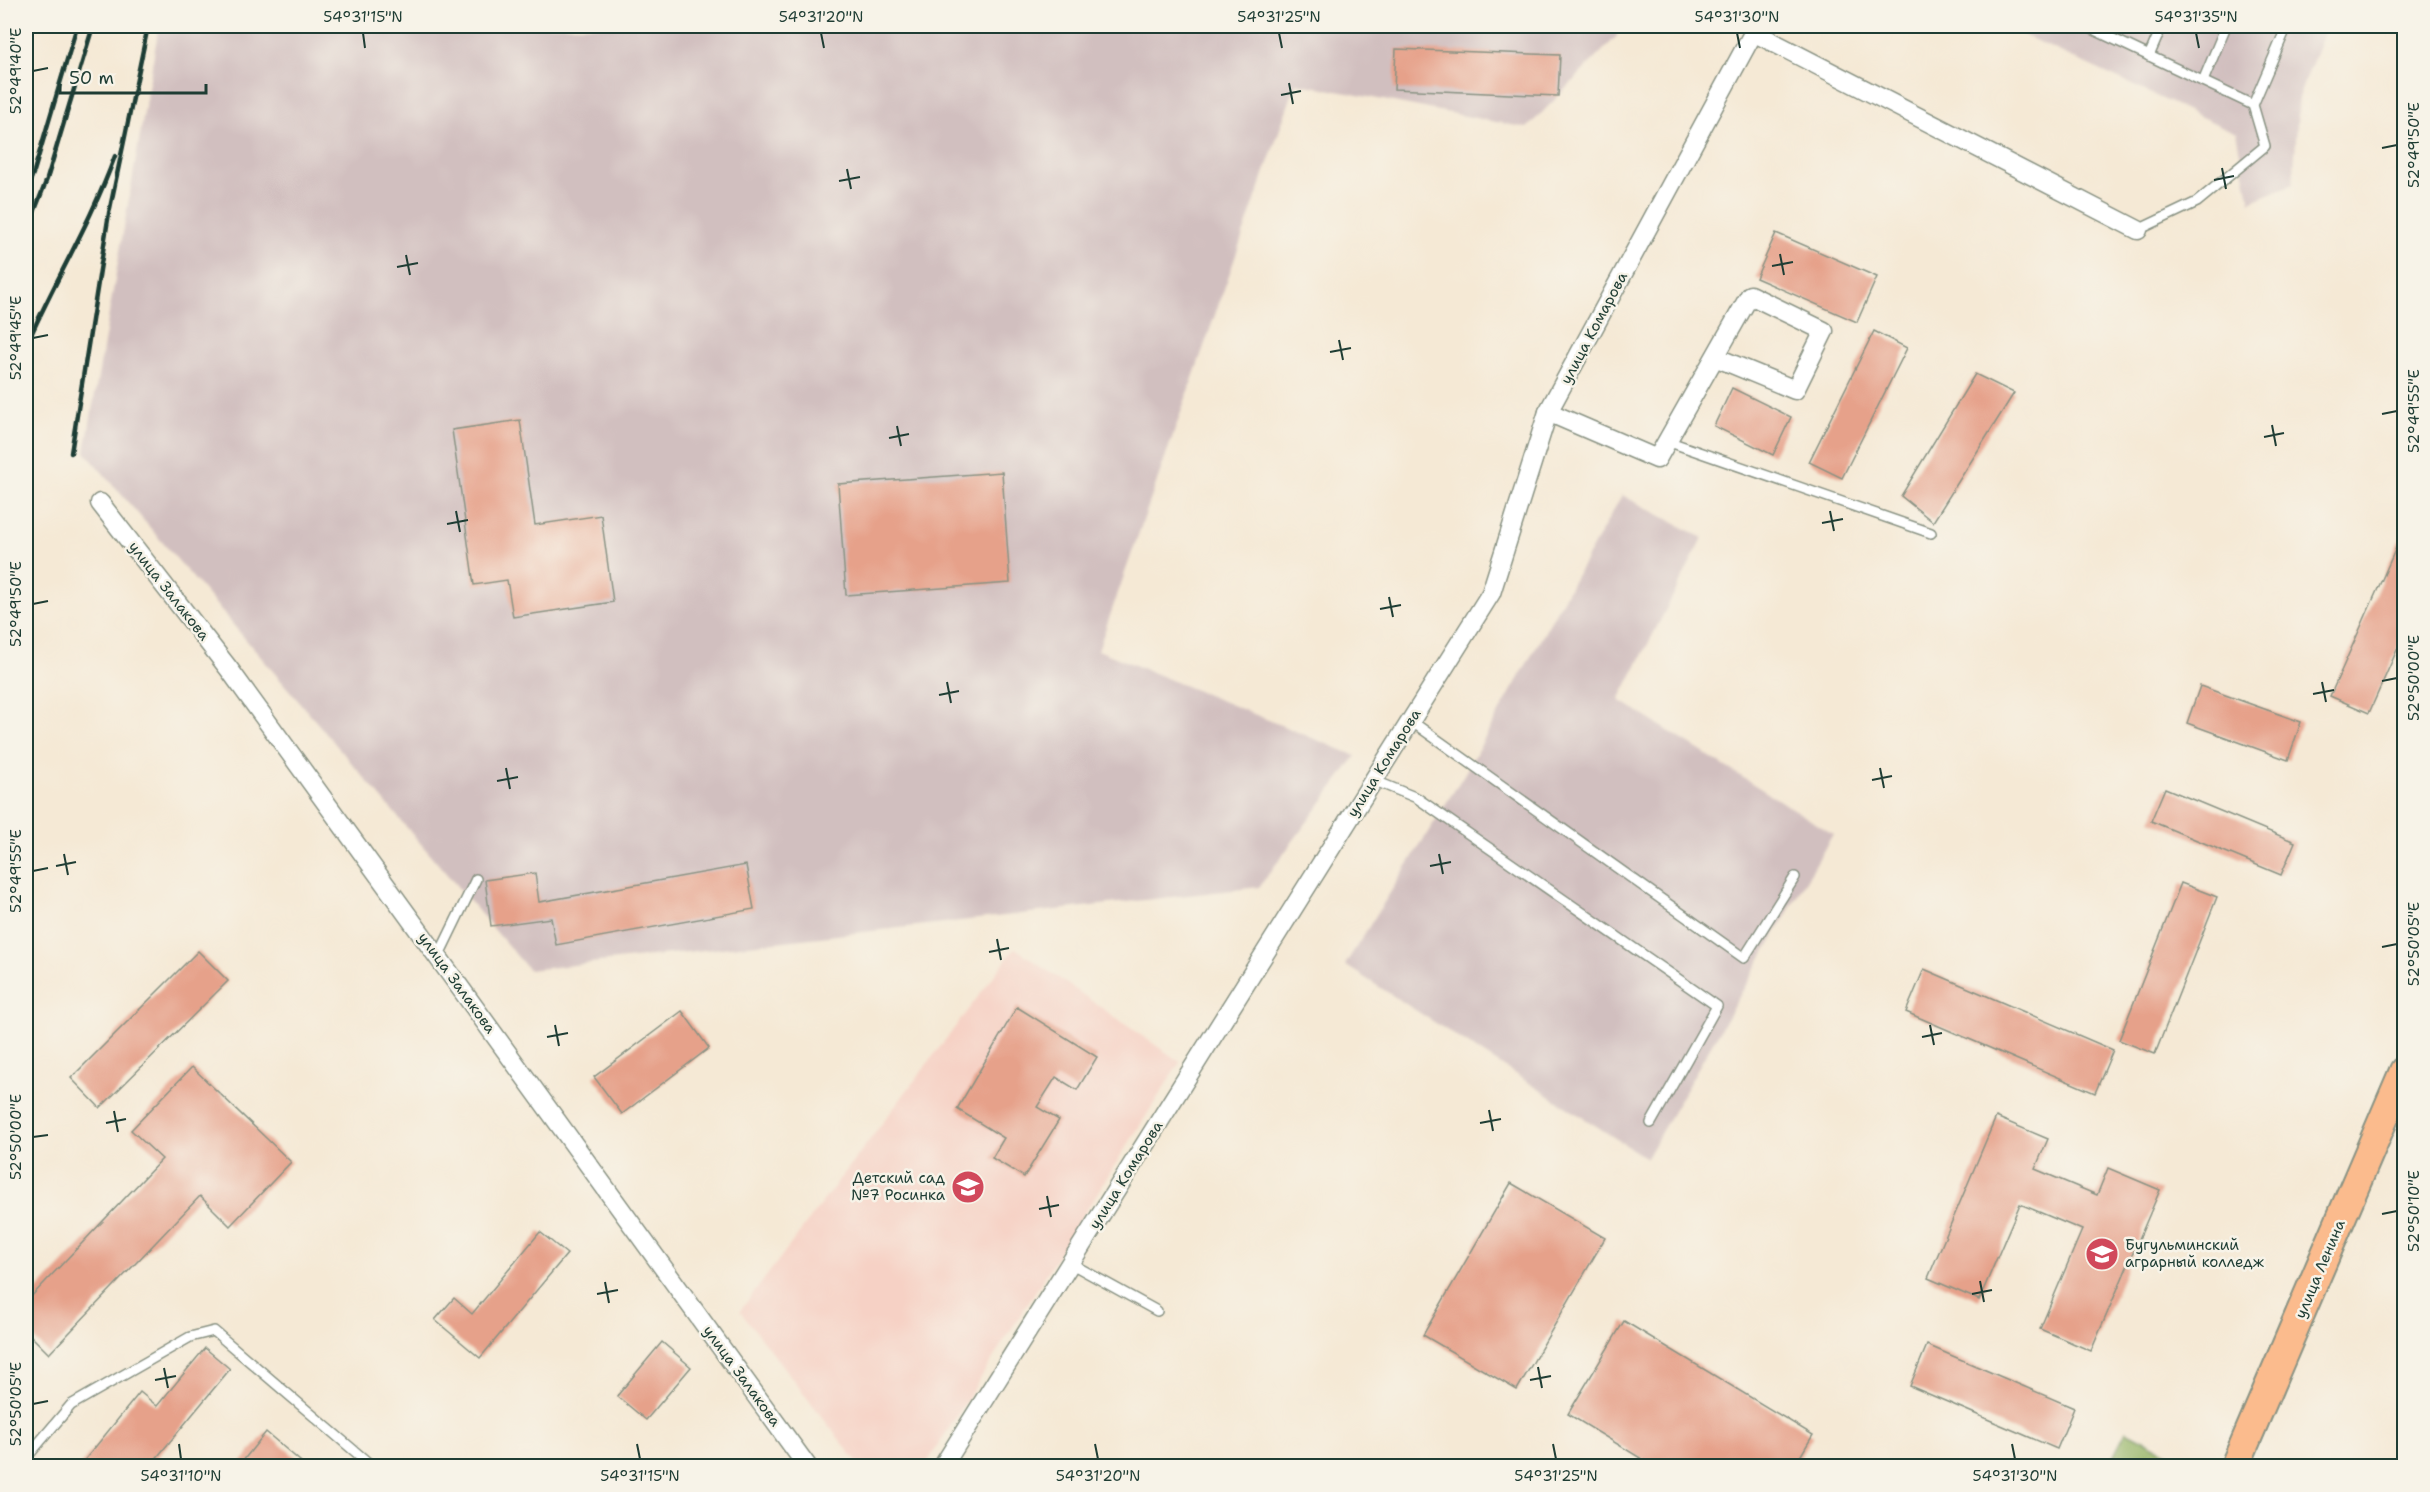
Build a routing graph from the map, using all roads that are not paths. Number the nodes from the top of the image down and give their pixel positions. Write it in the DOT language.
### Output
graph roads {
  1 [pos="2162,26"];
  2 [pos="2226,26"];
  3 [pos="2287,26"];
  4 [pos="2090,27"];
  5 [pos="1755,29"];
  6 [pos="2149,56"];
  7 [pos="2203,81"];
  8 [pos="2253,105"];
  9 [pos="2138,230"];
  10 [pos="1715,357"];
  11 [pos="1548,412"];
  12 [pos="1667,441"];
  13 [pos="100,503"];
  14 [pos="1931,534"];
  15 [pos="1411,721"];
  16 [pos="1373,780"];
  17 [pos="1795,877"];
  18 [pos="476,879"];
  19 [pos="438,957"];
  20 [pos="2404,1071"];
  21 [pos="1651,1124"];
  22 [pos="1070,1263"];
  23 [pos="1157,1311"];
  24 [pos="26,1458"];
  25 [pos="372,1467"];
  26 [pos="807,1467"];
  27 [pos="943,1467"];
  28 [pos="2235,1467"];
  1 -- 6 [label="lane"];
  2 -- 7 [label="lane"];
  3 -- 8 [label="lane"];
  4 -- 6 [label="lane"];
  5 -- 9 [label="street"];
  5 -- 11 [label="street, улица Комарова"];
  6 -- 7 [label="lane"];
  7 -- 8 [label="lane"];
  8 -- 9 [label="lane"];
  10 -- 10 [label="street"];
  10 -- 12 [label="street"];
  11 -- 12 [label="street"];
  11 -- 15 [label="street, улица Комарова"];
  12 -- 14 [label="lane"];
  13 -- 19 [label="street, улица Залакова"];
  15 -- 16 [label="street, улица Комарова"];
  15 -- 17 [label="lane"];
  16 -- 21 [label="lane"];
  16 -- 22 [label="street, улица Комарова"];
  18 -- 19 [label="lane"];
  19 -- 26 [label="street, улица Залакова"];
  20 -- 28 [label="main road, улица Ленина"];
  22 -- 23 [label="lane"];
  22 -- 27 [label="street, улица Комарова"];
  24 -- 25 [label="lane"];
}
